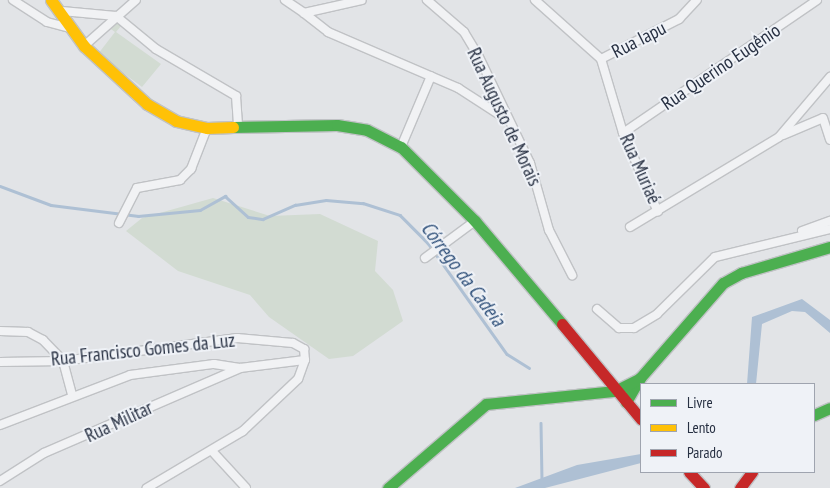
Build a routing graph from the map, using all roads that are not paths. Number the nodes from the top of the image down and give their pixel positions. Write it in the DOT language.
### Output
graph roads {
  1 [pos="13,0"];
  2 [pos="136,0"];
  3 [pos="285,0"];
  4 [pos="362,0"];
  5 [pos="427,0"];
  6 [pos="535,0"];
  7 [pos="697,0"];
  8 [pos="817,0"];
  9 [pos="53,1"];
  10 [pos="62,11"];
  11 [pos="304,13"];
  12 [pos="116,16"];
  13 [pos="73,29"];
  14 [pos="84,46"];
  15 [pos="602,59"];
  16 [pos="431,76"];
  17 [pos="830,77"];
  18 [pos="506,119"];
  19 [pos="238,125"];
  20 [pos="207,128"];
  21 [pos="623,133"];
  22 [pos="779,137"];
  23 [pos="830,140"];
  24 [pos="401,147"];
  25 [pos="658,212"];
  26 [pos="120,220"];
  27 [pos="830,220"];
  28 [pos="475,221"];
  29 [pos="630,227"];
  30 [pos="830,229"];
  31 [pos="794,236"];
  32 [pos="830,247"];
  33 [pos="428,256"];
  34 [pos="572,275"];
  35 [pos="597,309"];
  36 [pos="0,331"];
  37 [pos="305,360"];
  38 [pos="63,361"];
  39 [pos="0,362"];
  40 [pos="240,368"];
  41 [pos="640,378"];
  42 [pos="615,391"];
  43 [pos="72,395"];
  44 [pos="626,402"];
  45 [pos="830,408"];
  46 [pos="815,415"];
  47 [pos="640,418"];
  48 [pos="0,425"];
  49 [pos="212,450"];
  50 [pos="690,473"];
  51 [pos="751,473"];
  52 [pos="0,481"];
  53 [pos="242,486"];
  54 [pos="147,488"];
  55 [pos="388,488"];
  56 [pos="704,488"];
  57 [pos="740,488"];
  1 -- 13 [label="street"];
  2 -- 12 [label="street"];
  3 -- 11 [label="street"];
  4 -- 11 [label="street"];
  5 -- 18 [label="street, Rua Augusto de Morais"];
  6 -- 15 [label="street"];
  7 -- 15 [label="street, Rua Iapu"];
  8 -- 21 [label="street, Rua Querino Eugênio"];
  9 -- 10 [label="street"];
  10 -- 12 [label="street"];
  10 -- 13 [label="street"];
  11 -- 16 [label="street"];
  12 -- 14 [label="street"];
  12 -- 19 [label="street"];
  13 -- 14 [label="street"];
  14 -- 20 [label="street"];
  15 -- 21 [label="street, Rua Muriaé"];
  16 -- 18 [label="street"];
  16 -- 24 [label="street"];
  17 -- 22 [label="street, Rua Muriaé"];
  18 -- 34 [label="street, Rua Augusto de Morais"];
  19 -- 20 [label="street"];
  19 -- 24 [label="street"];
  20 -- 26 [label="street"];
  21 -- 25 [label="street, Rua Muriaé"];
  22 -- 23 [label="street"];
  22 -- 25 [label="street, Rua Muriaé"];
  24 -- 28 [label="street"];
  25 -- 29 [label="street"];
  27 -- 31 [label="street"];
  28 -- 33 [label="street"];
  28 -- 42 [label="street"];
  30 -- 31 [label="street"];
  31 -- 35 [label="street"];
  32 -- 41 [label="street"];
  36 -- 38 [label="street"];
  37 -- 38 [label="street, Rua Francisco Gomes da Luz"];
  37 -- 40 [label="street"];
  37 -- 49 [label="street"];
  38 -- 39 [label="street, Rua Francisco Gomes da Luz"];
  38 -- 43 [label="street"];
  40 -- 43 [label="street"];
  40 -- 52 [label="street, Rua Militar"];
  41 -- 42 [label="street"];
  41 -- 44 [label="street"];
  42 -- 44 [label="street"];
  42 -- 55 [label="street"];
  43 -- 48 [label="street"];
  44 -- 47 [label="street"];
  45 -- 46 [label="street"];
  49 -- 53 [label="street"];
  49 -- 54 [label="street"];
  50 -- 56 [label="street"];
  51 -- 57 [label="street"];
}
